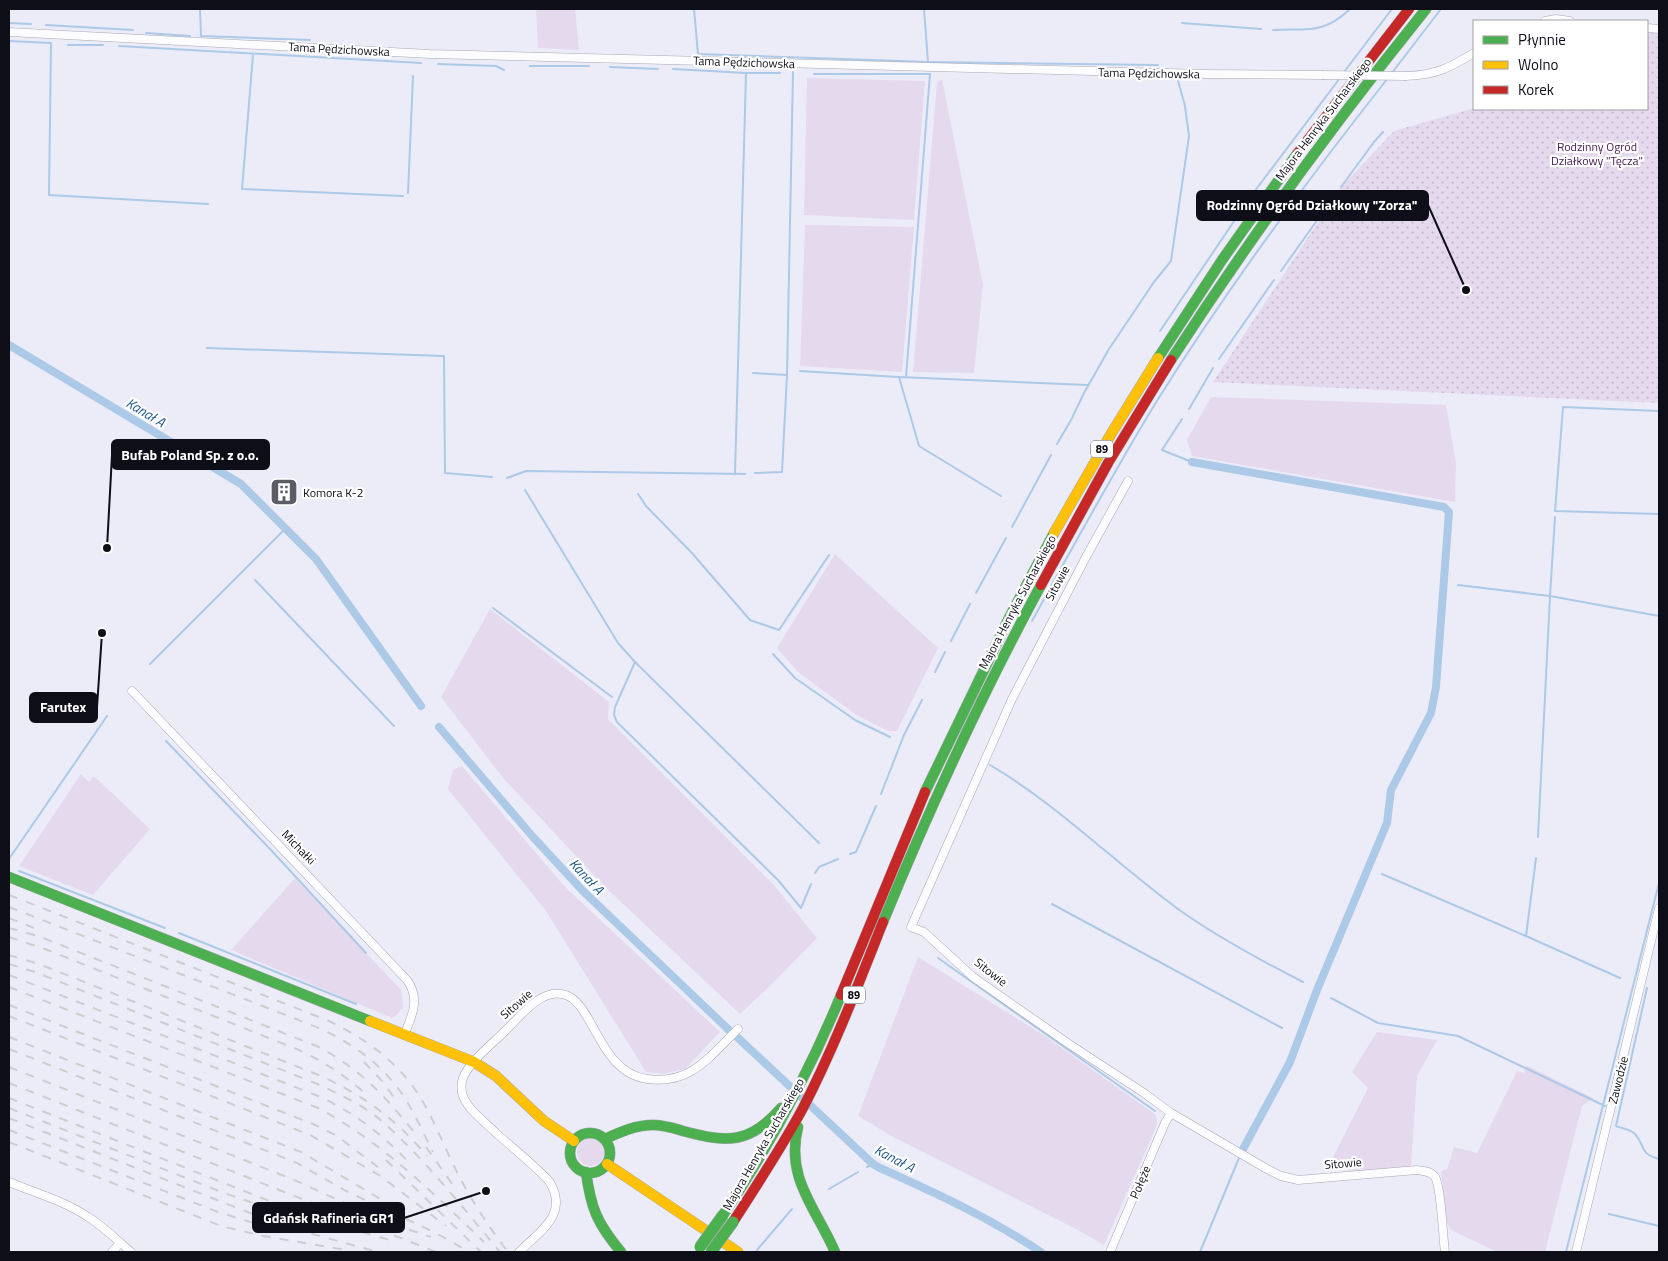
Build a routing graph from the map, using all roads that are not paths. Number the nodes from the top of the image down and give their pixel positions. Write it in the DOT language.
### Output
graph roads {
  1 [pos="1409,9"];
  2 [pos="1426,9"];
  3 [pos="1550,20"];
  4 [pos="1563,20"];
  5 [pos="9,32"];
  6 [pos="1473,54"];
  7 [pos="1128,481"];
  8 [pos="132,691"];
  9 [pos="9,877"];
  10 [pos="1659,908"];
  11 [pos="738,1029"];
  12 [pos="405,1033"];
  13 [pos="474,1062"];
  14 [pos="793,1099"];
  15 [pos="802,1110"];
  16 [pos="1171,1113"];
  17 [pos="605,1139"];
  18 [pos="574,1141"];
  19 [pos="607,1164"];
  20 [pos="586,1172"];
  21 [pos="9,1182"];
  22 [pos="728,1219"];
  23 [pos="120,1243"];
  24 [pos="698,1250"];
  25 [pos="112,1252"];
  26 [pos="131,1252"];
  27 [pos="520,1252"];
  28 [pos="621,1252"];
  29 [pos="711,1252"];
  30 [pos="738,1252"];
  31 [pos="835,1252"];
  32 [pos="1110,1252"];
  33 [pos="1445,1252"];
  34 [pos="1576,1252"];
  1 -- 14 [label="main road, Majora Henryka Sucharskiego / 89"];
  2 -- 15 [label="main road, Majora Henryka Sucharskiego / 89"];
  3 -- 4 [label="street"];
  5 -- 6 [label="street, Tama Pędzichowska, bridge"];
  7 -- 16 [label="street, Sitowie"];
  8 -- 12 [label="street, Michałki"];
  9 -- 12 [label="main road"];
  10 -- 34 [label="street, Zawodzie"];
  11 -- 13 [label="street, Sitowie"];
  12 -- 13 [label="main road"];
  13 -- 18 [label="main road"];
  13 -- 27 [label="street, Sitowie"];
  14 -- 17 [label="main road"];
  14 -- 22 [label="main road, Majora Henryka Sucharskiego / 89"];
  15 -- 22 [label="main road, Majora Henryka Sucharskiego / 89"];
  15 -- 31 [label="main road"];
  16 -- 32 [label="street, Połęże"];
  16 -- 33 [label="street, Sitowie"];
  17 -- 18 [label="main road"];
  17 -- 19 [label="main road"];
  18 -- 20 [label="main road"];
  19 -- 20 [label="main road"];
  19 -- 30 [label="main road"];
  20 -- 28 [label="main road"];
  21 -- 23 [label="street"];
  22 -- 24 [label="main road, Majora Henryka Sucharskiego / 89, bridge"];
  22 -- 29 [label="main road, Majora Henryka Sucharskiego / 89, bridge"];
  23 -- 25 [label="street"];
  23 -- 26 [label="street"];
}
